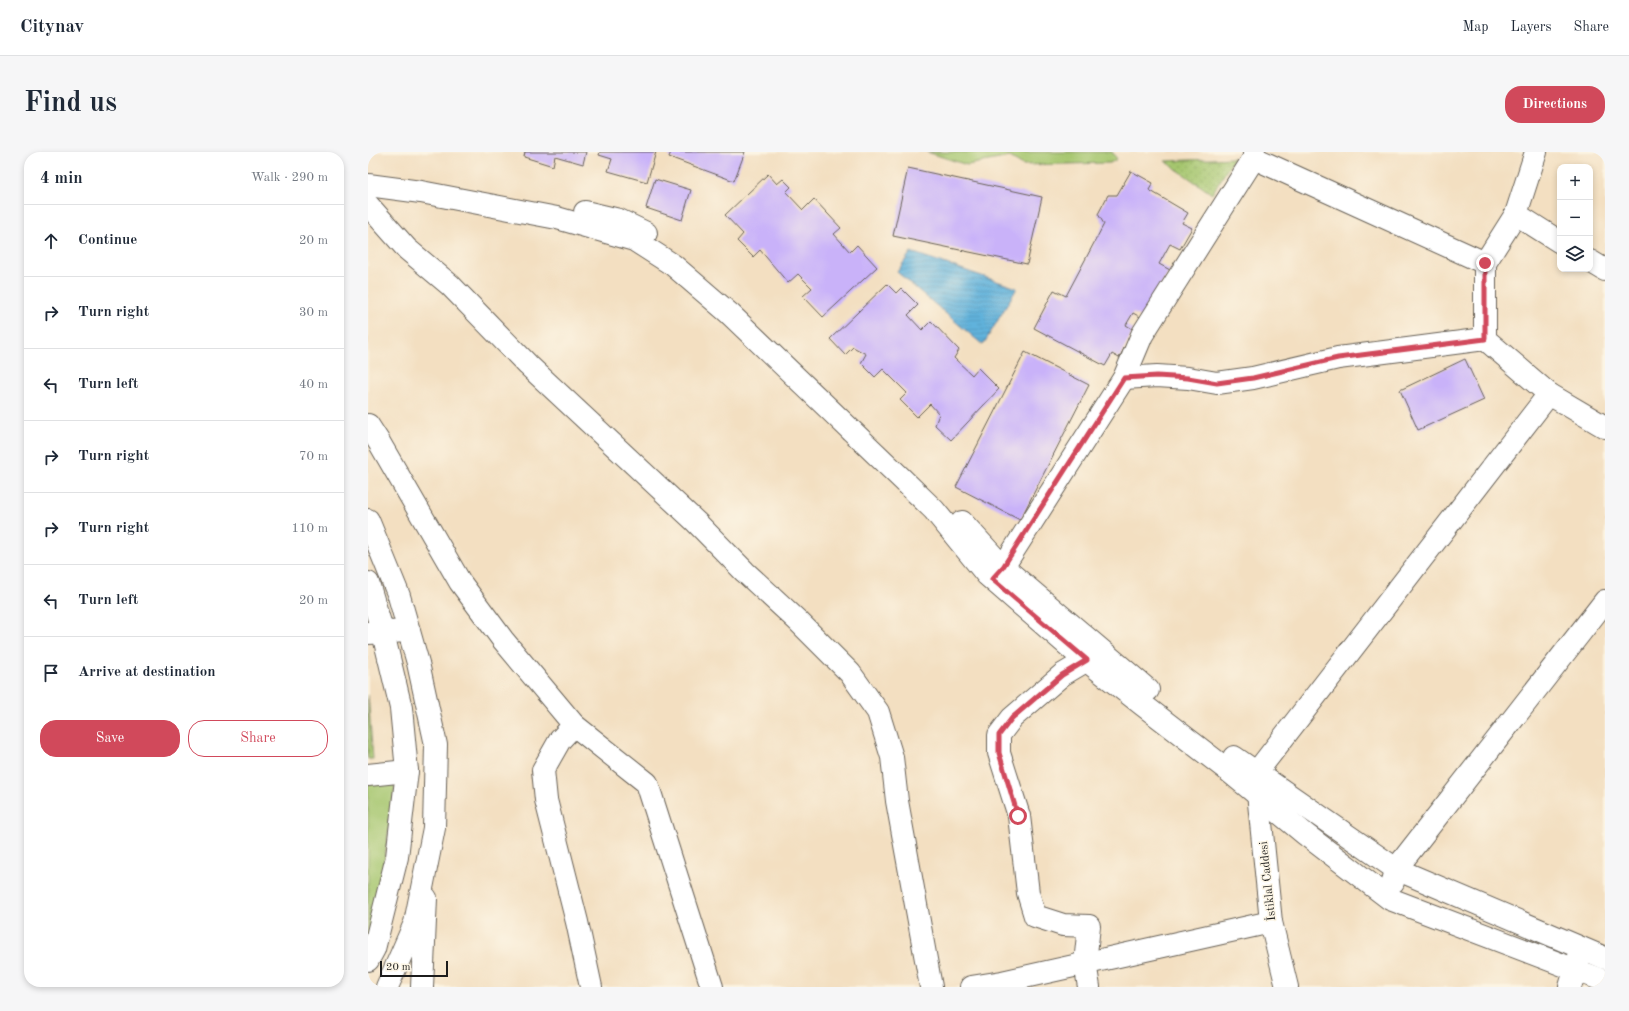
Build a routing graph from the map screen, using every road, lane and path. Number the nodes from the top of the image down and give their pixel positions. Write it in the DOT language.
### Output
graph roads {
  1 [pos="1536,152"];
  2 [pos="1254,155"];
  3 [pos="368,172"];
  4 [pos="368,185"];
  5 [pos="368,204"];
  6 [pos="1516,214"];
  7 [pos="1557,240"];
  8 [pos="1485,263"];
  9 [pos="1593,263"];
  10 [pos="1605,270"];
  11 [pos="1485,339"];
  12 [pos="1124,378"];
  13 [pos="1549,394"];
  14 [pos="368,425"];
  15 [pos="1605,427"];
  16 [pos="368,520"];
  17 [pos="998,573"];
  18 [pos="368,583"];
  19 [pos="1605,601"];
  20 [pos="402,609"];
  21 [pos="372,611"];
  22 [pos="409,631"];
  23 [pos="376,633"];
  24 [pos="1094,656"];
  25 [pos="574,725"];
  26 [pos="407,771"];
  27 [pos="1256,773"];
  28 [pos="368,775"];
  29 [pos="1259,795"];
  30 [pos="428,858"];
  31 [pos="1396,869"];
  32 [pos="1390,899"];
  33 [pos="1271,922"];
  34 [pos="1582,948"];
  35 [pos="1605,958"];
  36 [pos="368,960"];
  37 [pos="1085,963"];
  38 [pos="1572,978"];
  39 [pos="1605,981"];
  40 [pos="387,987"];
  41 [pos="422,987"];
  42 [pos="591,987"];
  43 [pos="712,987"];
  44 [pos="931,987"];
  45 [pos="971,987"];
  46 [pos="1089,987"];
  47 [pos="1287,987"];
  1 -- 6 [label="street"];
  2 -- 8 [label="street"];
  2 -- 12 [label="street"];
  3 -- 17 [label="street"];
  4 -- 17 [label="street"];
  5 -- 44 [label="street"];
  6 -- 7 [label="street"];
  6 -- 8 [label="street"];
  8 -- 11 [label="street"];
  9 -- 10 [label="street"];
  11 -- 12 [label="street"];
  11 -- 13 [label="street"];
  12 -- 17 [label="street"];
  13 -- 15 [label="street"];
  13 -- 27 [label="street"];
  14 -- 25 [label="street"];
  16 -- 20 [label="street"];
  17 -- 24 [label="street"];
  18 -- 21 [label="street"];
  19 -- 31 [label="street"];
  20 -- 21 [label="street"];
  20 -- 22 [label="street"];
  21 -- 23 [label="street"];
  22 -- 23 [label="street"];
  22 -- 30 [label="street"];
  23 -- 26 [label="street"];
  24 -- 27 [label="street"];
  24 -- 29 [label="street"];
  24 -- 37 [label="street"];
  25 -- 42 [label="street"];
  25 -- 43 [label="street"];
  26 -- 28 [label="street"];
  26 -- 36 [label="street"];
  27 -- 29 [label="street, İstiklal Caddesi"];
  27 -- 31 [label="street"];
  29 -- 32 [label="street"];
  29 -- 33 [label="street, İstiklal Caddesi"];
  30 -- 40 [label="street"];
  30 -- 41 [label="street"];
  31 -- 32 [label="street"];
  31 -- 34 [label="street"];
  32 -- 38 [label="street"];
  33 -- 37 [label="street"];
  33 -- 47 [label="street, İstiklal Caddesi"];
  34 -- 35 [label="street"];
  34 -- 38 [label="street"];
  37 -- 45 [label="street"];
  37 -- 46 [label="street"];
  38 -- 39 [label="street"];
}
